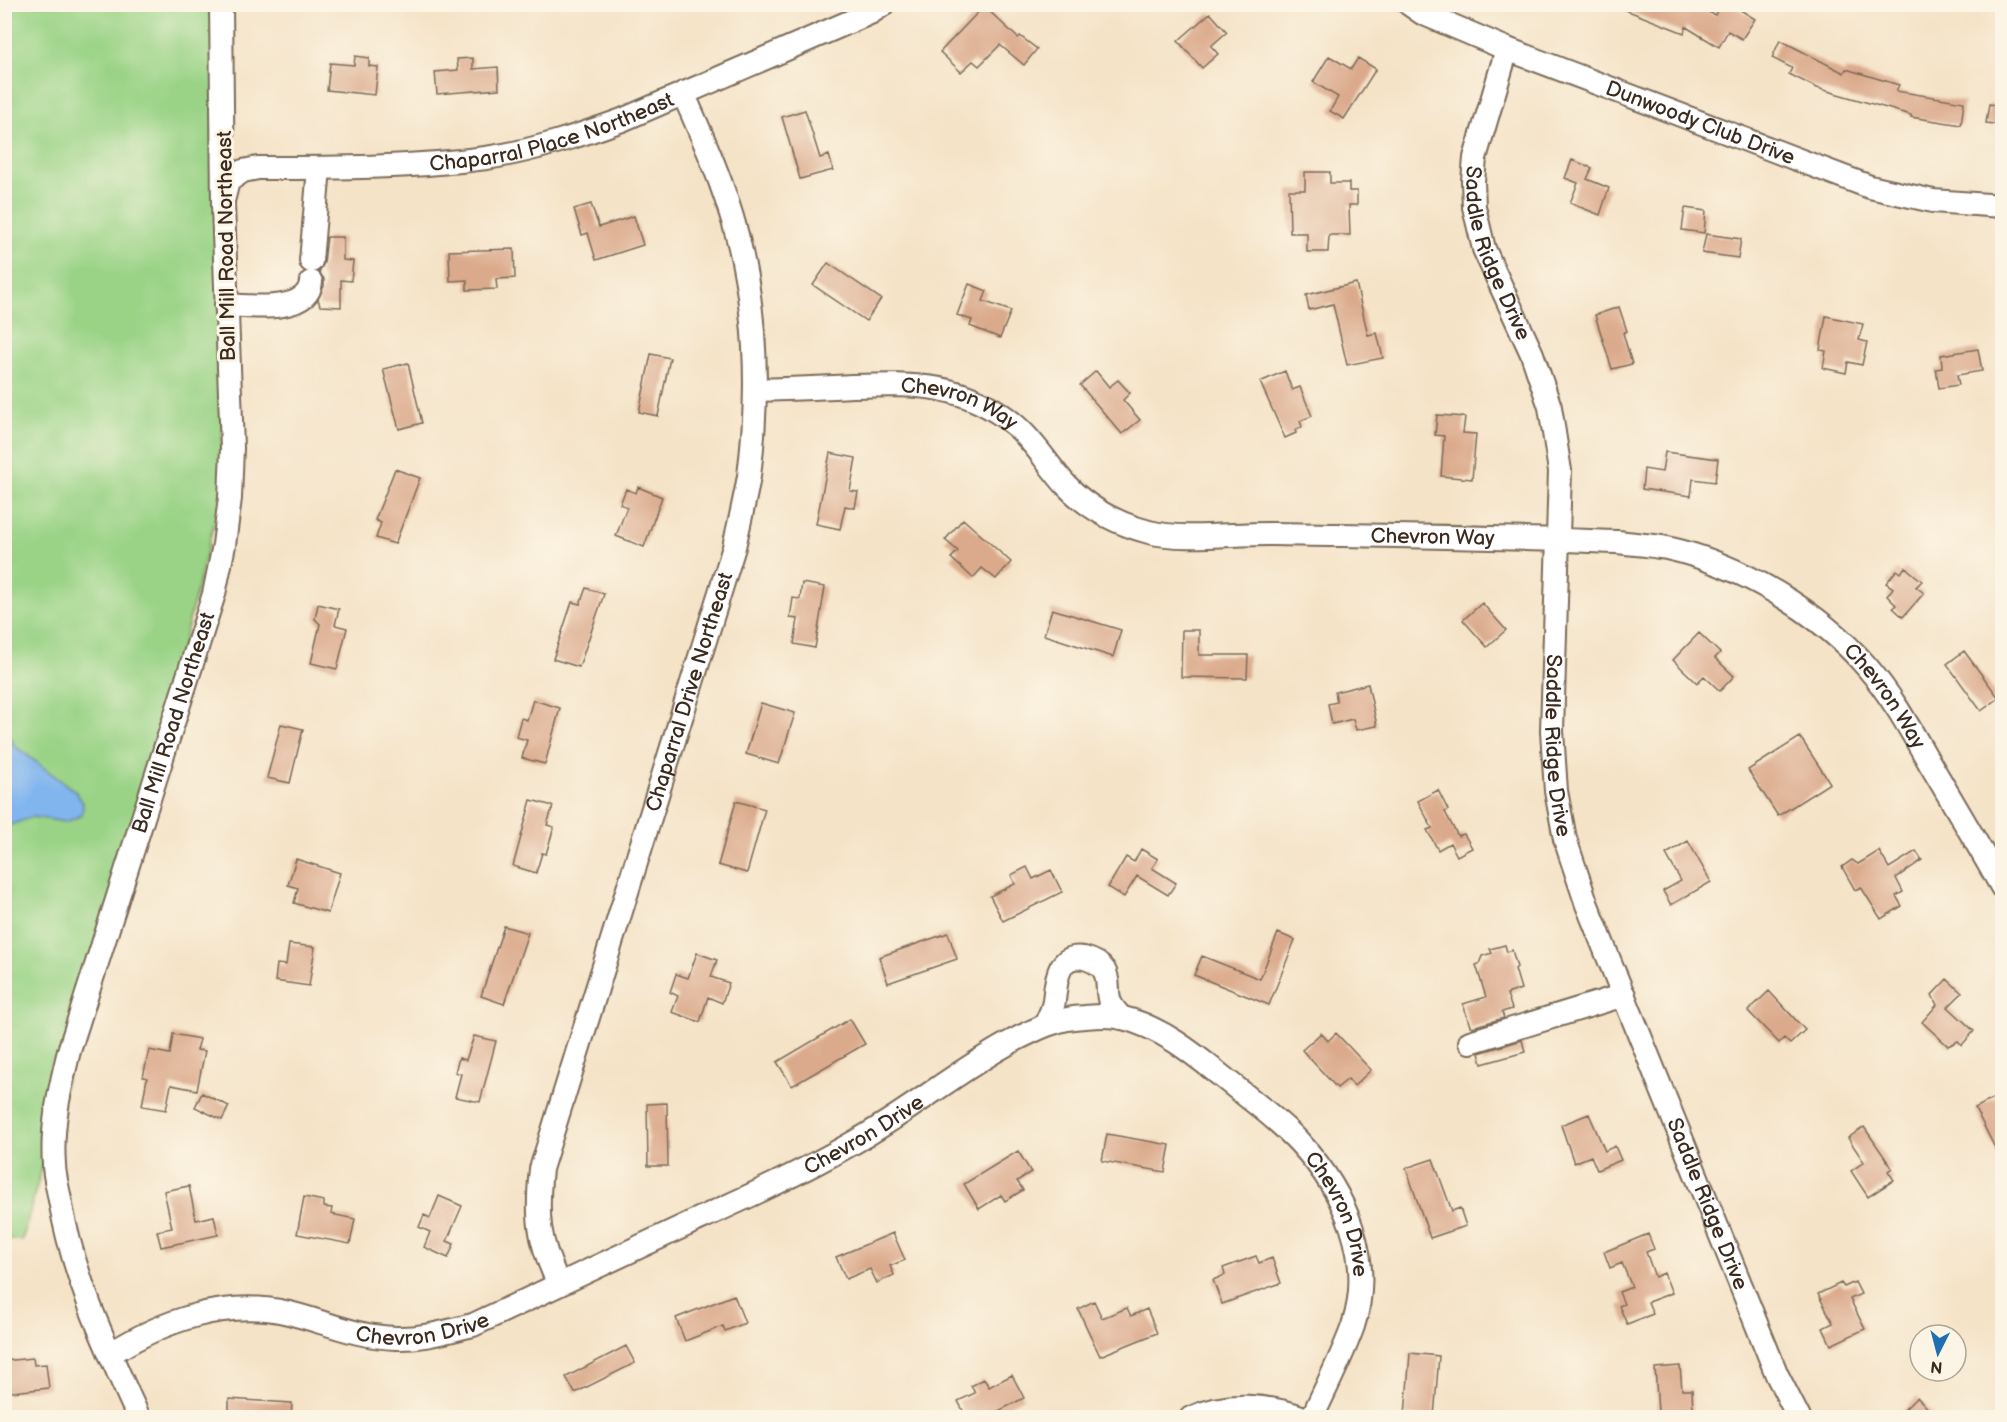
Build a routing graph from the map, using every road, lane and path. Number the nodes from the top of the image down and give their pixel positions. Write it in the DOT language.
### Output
graph roads {
  1 [pos="884,4"];
  2 [pos="1409,4"];
  3 [pos="222,5"];
  4 [pos="1508,49"];
  5 [pos="683,93"];
  6 [pos="319,168"];
  7 [pos="223,205"];
  8 [pos="2002,206"];
  9 [pos="4,263"];
  10 [pos="226,305"];
  11 [pos="4,385"];
  12 [pos="756,390"];
  13 [pos="1558,539"];
  14 [pos="2002,887"];
  15 [pos="1624,995"];
  16 [pos="1121,1018"];
  17 [pos="1046,1023"];
  18 [pos="1470,1042"];
  19 [pos="559,1284"];
  20 [pos="110,1354"];
  21 [pos="139,1418"];
  22 [pos="1191,1418"];
  23 [pos="1304,1418"];
  24 [pos="1312,1418"];
  25 [pos="1799,1418"];
  1 -- 5 [label="street, Chaparral Place Northeast"];
  2 -- 4 [label="street, Dunwoody Club Drive"];
  3 -- 7 [label="street, Ball Mill Road Northeast"];
  4 -- 8 [label="street, Dunwoody Club Drive"];
  4 -- 13 [label="street, Saddle Ridge Drive"];
  5 -- 6 [label="street, Chaparral Place Northeast"];
  5 -- 12 [label="street, Chaparral Drive Northeast"];
  6 -- 7 [label="street, Chaparral Place Northeast"];
  6 -- 10 [label="street"];
  7 -- 10 [label="street, Ball Mill Road Northeast"];
  9 -- 11 [label="path"];
  10 -- 20 [label="street, Ball Mill Road Northeast"];
  12 -- 13 [label="street, Chevron Way"];
  12 -- 19 [label="street, Chaparral Drive Northeast"];
  13 -- 14 [label="street, Chevron Way"];
  13 -- 15 [label="street, Saddle Ridge Drive"];
  15 -- 18 [label="street"];
  15 -- 25 [label="street, Saddle Ridge Drive"];
  16 -- 17 [label="street, Chevron Drive"];
  16 -- 17 [label="street"];
  16 -- 24 [label="street, Chevron Drive"];
  17 -- 19 [label="street, Chevron Drive"];
  19 -- 20 [label="street, Chevron Drive"];
  20 -- 21 [label="street, Ball Mill Road Northeast"];
  22 -- 23 [label="street"];
}
